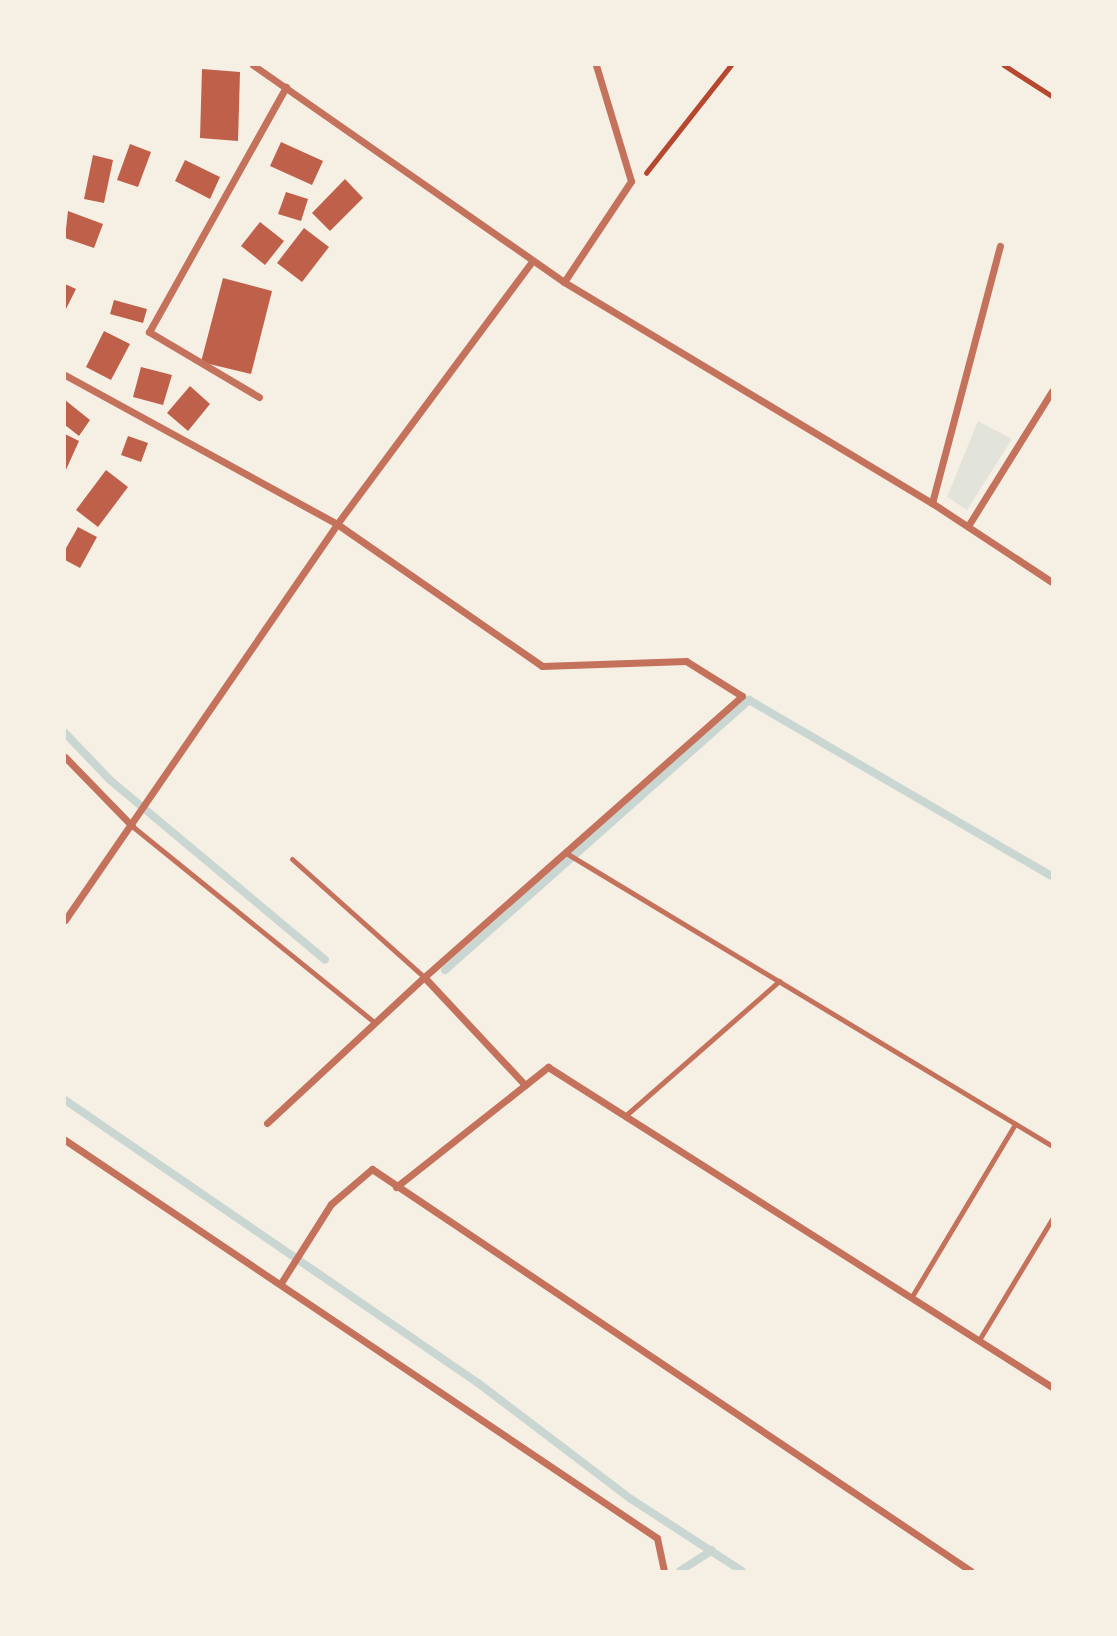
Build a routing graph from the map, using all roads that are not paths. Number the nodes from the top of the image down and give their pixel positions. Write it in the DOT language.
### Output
graph roads {
  1 [pos="253,65"];
  2 [pos="596,65"];
  3 [pos="286,87"];
  4 [pos="1000,246"];
  5 [pos="532,261"];
  6 [pos="564,282"];
  7 [pos="65,375"];
  8 [pos="1052,391"];
  9 [pos="260,397"];
  10 [pos="932,503"];
  11 [pos="337,524"];
  12 [pos="968,526"];
  13 [pos="1052,582"];
  14 [pos="65,757"];
  15 [pos="132,826"];
  16 [pos="566,853"];
  17 [pos="292,859"];
  18 [pos="65,920"];
  19 [pos="424,977"];
  20 [pos="779,981"];
  21 [pos="373,1021"];
  22 [pos="525,1085"];
  23 [pos="625,1116"];
  24 [pos="267,1123"];
  25 [pos="1016,1124"];
  26 [pos="65,1140"];
  27 [pos="1052,1146"];
  28 [pos="396,1186"];
  29 [pos="1052,1219"];
  30 [pos="281,1283"];
  31 [pos="911,1297"];
  32 [pos="979,1340"];
  33 [pos="1052,1387"];
  34 [pos="664,1571"];
  35 [pos="971,1571"];
  1 -- 3 [label="street"];
  2 -- 6 [label="street"];
  3 -- 5 [label="street"];
  3 -- 9 [label="street"];
  4 -- 10 [label="street"];
  5 -- 6 [label="street"];
  5 -- 11 [label="street"];
  6 -- 10 [label="street"];
  7 -- 11 [label="street"];
  8 -- 12 [label="street"];
  10 -- 12 [label="street"];
  11 -- 15 [label="street"];
  11 -- 16 [label="street"];
  12 -- 13 [label="street"];
  14 -- 15 [label="street"];
  15 -- 18 [label="street"];
  15 -- 21 [label="lane"];
  16 -- 19 [label="street"];
  16 -- 20 [label="lane"];
  17 -- 19 [label="lane"];
  19 -- 21 [label="street"];
  19 -- 22 [label="street"];
  20 -- 23 [label="lane"];
  20 -- 25 [label="lane"];
  21 -- 24 [label="street"];
  22 -- 23 [label="street"];
  22 -- 28 [label="street"];
  23 -- 31 [label="street"];
  25 -- 27 [label="lane"];
  25 -- 31 [label="lane"];
  26 -- 30 [label="street"];
  28 -- 30 [label="street"];
  28 -- 35 [label="street"];
  29 -- 32 [label="lane"];
  30 -- 34 [label="street"];
  31 -- 32 [label="street"];
  32 -- 33 [label="street"];
}
